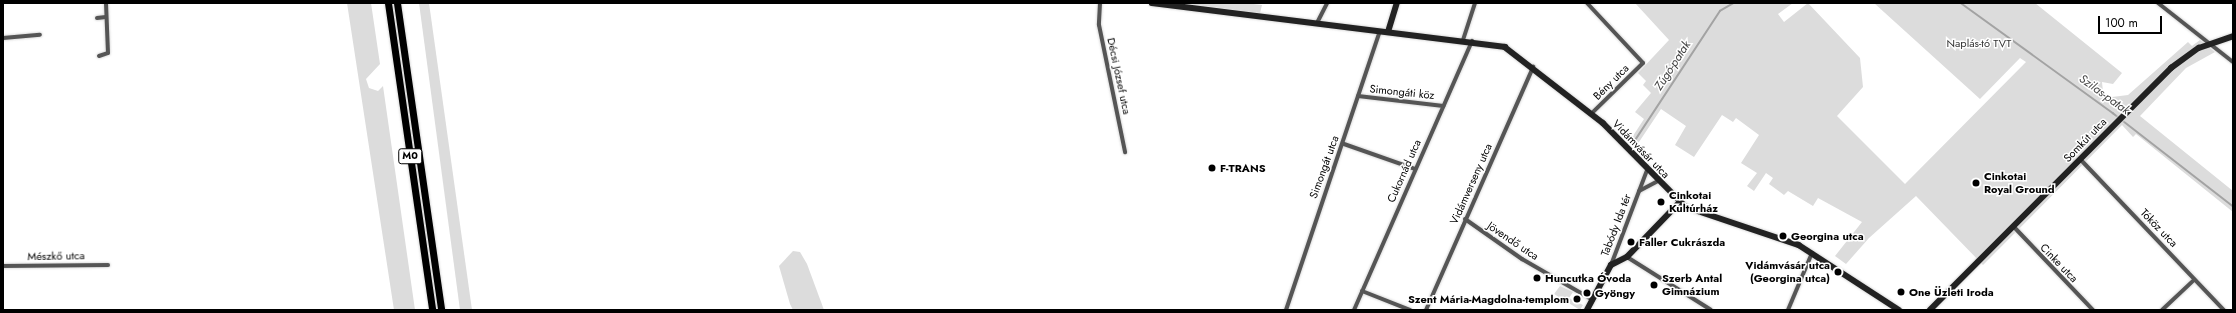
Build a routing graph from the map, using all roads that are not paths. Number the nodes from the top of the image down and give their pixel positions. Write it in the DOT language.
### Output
graph roads {
  1 [pos="106,3"];
  2 [pos="388,3"];
  3 [pos="397,3"];
  4 [pos="1100,3"];
  5 [pos="1152,3"];
  6 [pos="1327,3"];
  7 [pos="1397,3"];
  8 [pos="1475,3"];
  9 [pos="1587,3"];
  10 [pos="2158,3"];
  11 [pos="106,17"];
  12 [pos="97,18"];
  13 [pos="1317,23"];
  14 [pos="1380,31"];
  15 [pos="1388,32"];
  16 [pos="40,35"];
  17 [pos="2233,36"];
  18 [pos="3,38"];
  19 [pos="1463,40"];
  20 [pos="1472,41"];
  21 [pos="2210,43"];
  22 [pos="99,56"];
  23 [pos="2233,62"];
  24 [pos="1533,66"];
  25 [pos="1358,96"];
  26 [pos="1443,106"];
  27 [pos="1591,114"];
  28 [pos="1344,144"];
  29 [pos="1125,152"];
  30 [pos="2080,159"];
  31 [pos="1415,169"];
  32 [pos="1646,170"];
  33 [pos="1658,181"];
  34 [pos="1639,191"];
  35 [pos="1680,202"];
  36 [pos="1465,220"];
  37 [pos="2014,227"];
  38 [pos="1812,252"];
  39 [pos="1628,257"];
  40 [pos="108,265"];
  41 [pos="1611,265"];
  42 [pos="3,266"];
  43 [pos="2194,280"];
  44 [pos="1362,291"];
  45 [pos="1592,300"];
  46 [pos="432,310"];
  47 [pos="440,310"];
  48 [pos="1286,310"];
  49 [pos="1354,310"];
  50 [pos="1410,310"];
  51 [pos="1426,310"];
  52 [pos="1587,310"];
  53 [pos="1711,310"];
  54 [pos="1788,310"];
  55 [pos="1899,310"];
  56 [pos="1930,310"];
  57 [pos="2093,310"];
  58 [pos="2162,310"];
  59 [pos="2224,310"];
  1 -- 11 [label="street"];
  2 -- 46 [label="highway, M0"];
  3 -- 47 [label="highway, M0"];
  4 -- 29 [label="street, Décsi József utca"];
  5 -- 13 [label="main road, Vidámvásár utca"];
  6 -- 13 [label="street"];
  7 -- 15 [label="main road"];
  8 -- 19 [label="street"];
  9 -- 27 [label="street, Bény utca"];
  10 -- 21 [label="street"];
  11 -- 12 [label="street"];
  11 -- 22 [label="street"];
  13 -- 14 [label="main road, Vidámvásár utca"];
  14 -- 15 [label="main road, Vidámvásár utca"];
  14 -- 25 [label="street, Simongát utca"];
  15 -- 19 [label="main road, Vidámvásár utca"];
  16 -- 18 [label="street"];
  17 -- 21 [label="main road, Somkút utca"];
  19 -- 20 [label="main road, Vidámvásár utca"];
  20 -- 24 [label="main road, Vidámvásár utca"];
  20 -- 26 [label="street, Cukornád utca"];
  21 -- 23 [label="street"];
  21 -- 30 [label="main road, Somkút utca"];
  24 -- 27 [label="main road, Vidámvásár utca"];
  24 -- 36 [label="street, Vidámverseny utca"];
  25 -- 26 [label="street, Simongáti köz"];
  25 -- 28 [label="street, Simongát utca"];
  26 -- 31 [label="street, Cukornád utca"];
  27 -- 32 [label="main road, Vidámvásár utca"];
  28 -- 31 [label="street"];
  28 -- 48 [label="street, Simongát utca"];
  30 -- 37 [label="main road, Somkút utca"];
  30 -- 43 [label="street, Tóköz utca"];
  31 -- 44 [label="street, Cukornád utca"];
  32 -- 33 [label="main road, Vidámvásár utca"];
  32 -- 34 [label="street, Tabódy Ida tér"];
  33 -- 34 [label="street, Tabódy Ida tér"];
  33 -- 35 [label="main road, Vidámvásár utca"];
  34 -- 41 [label="street, Tabódy Ida tér"];
  35 -- 38 [label="main road, Vidámvásár utca"];
  35 -- 39 [label="main road"];
  36 -- 45 [label="street, Jövendő utca"];
  36 -- 51 [label="street, Vidámverseny utca"];
  37 -- 56 [label="main road, Somkút utca"];
  37 -- 57 [label="street, Cinke utca"];
  38 -- 54 [label="street"];
  38 -- 55 [label="main road, Vidámvásár utca"];
  39 -- 41 [label="main road"];
  39 -- 53 [label="street"];
  40 -- 42 [label="street, Mészkő utca"];
  41 -- 45 [label="main road"];
  43 -- 58 [label="street"];
  43 -- 59 [label="street, Tóköz utca"];
  44 -- 49 [label="street, Cukornád utca"];
  44 -- 50 [label="street"];
  45 -- 52 [label="main road"];
}
